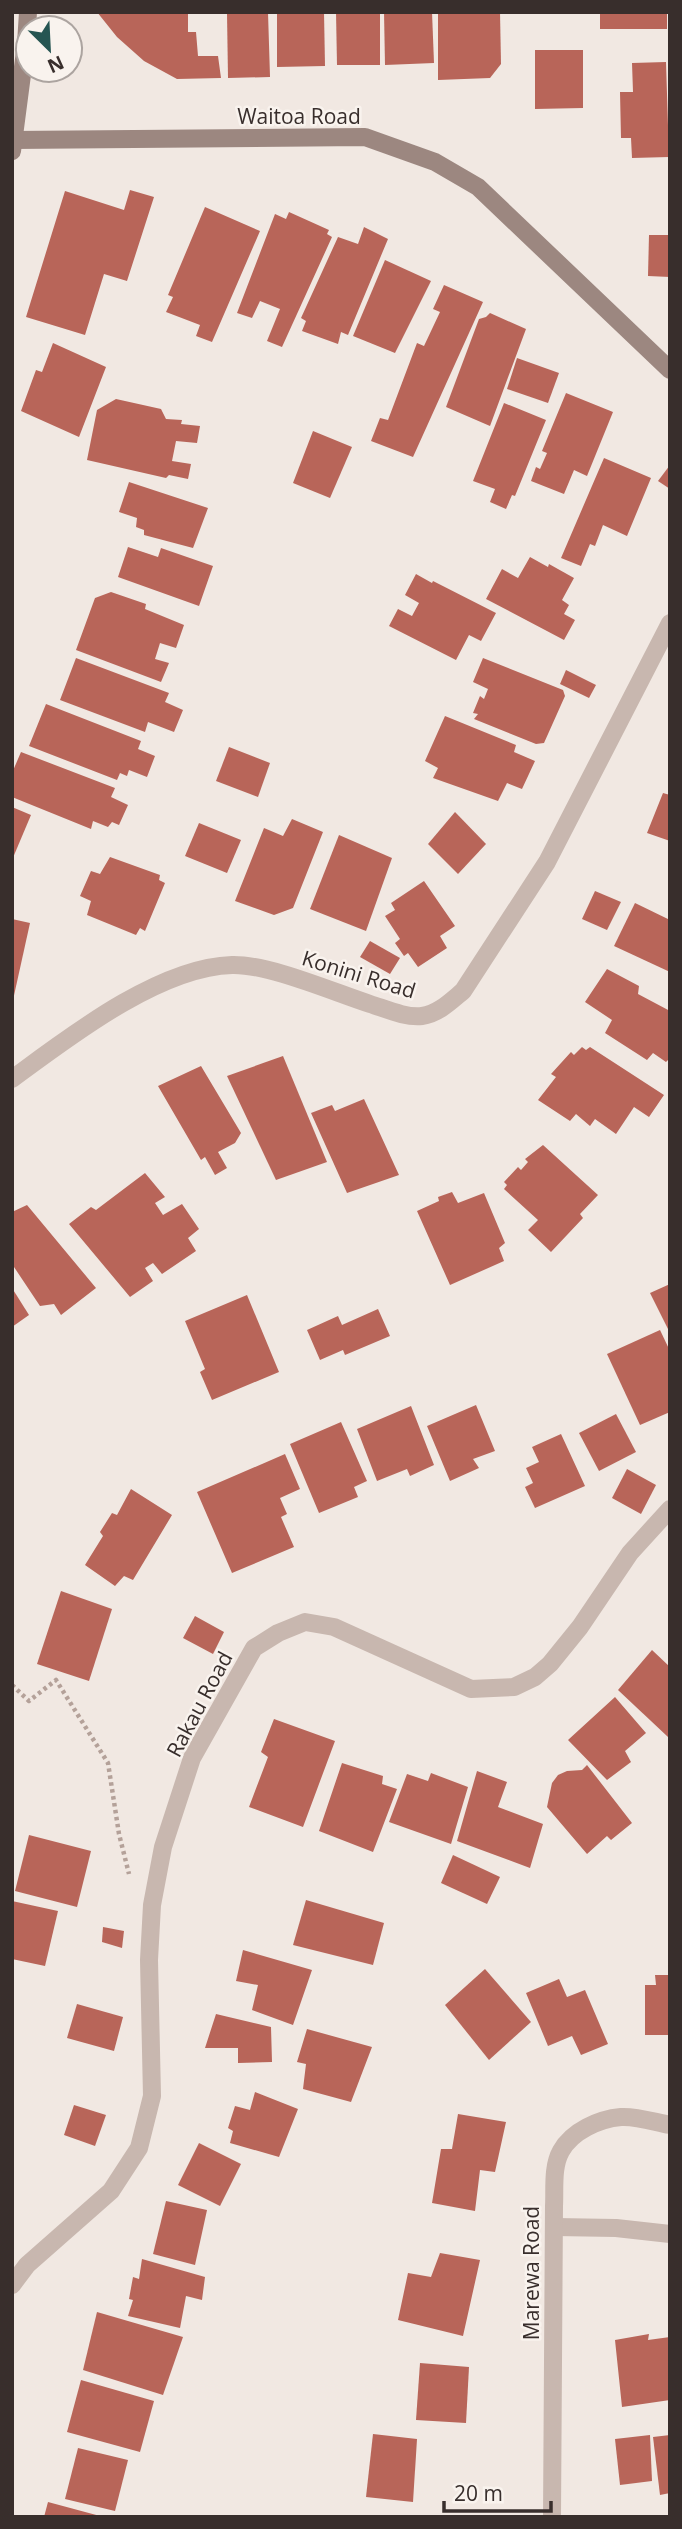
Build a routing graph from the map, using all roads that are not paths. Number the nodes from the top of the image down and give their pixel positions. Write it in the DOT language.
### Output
graph roads {
  1 [pos="28,12"];
  2 [pos="13,144"];
  3 [pos="670,370"];
  4 [pos="670,623"];
  5 [pos="12,1079"];
  6 [pos="670,1509"];
  7 [pos="670,2125"];
  8 [pos="555,2227"];
  9 [pos="670,2234"];
  10 [pos="12,2285"];
  11 [pos="552,2517"];
  1 -- 2 [label="street"];
  2 -- 3 [label="street, Waitoa Road"];
  4 -- 5 [label="street, Konini Road"];
  6 -- 10 [label="street, Rakau Road"];
  7 -- 8 [label="street, Marewa Road"];
  8 -- 9 [label="street"];
  8 -- 11 [label="street, Marewa Road"];
}
